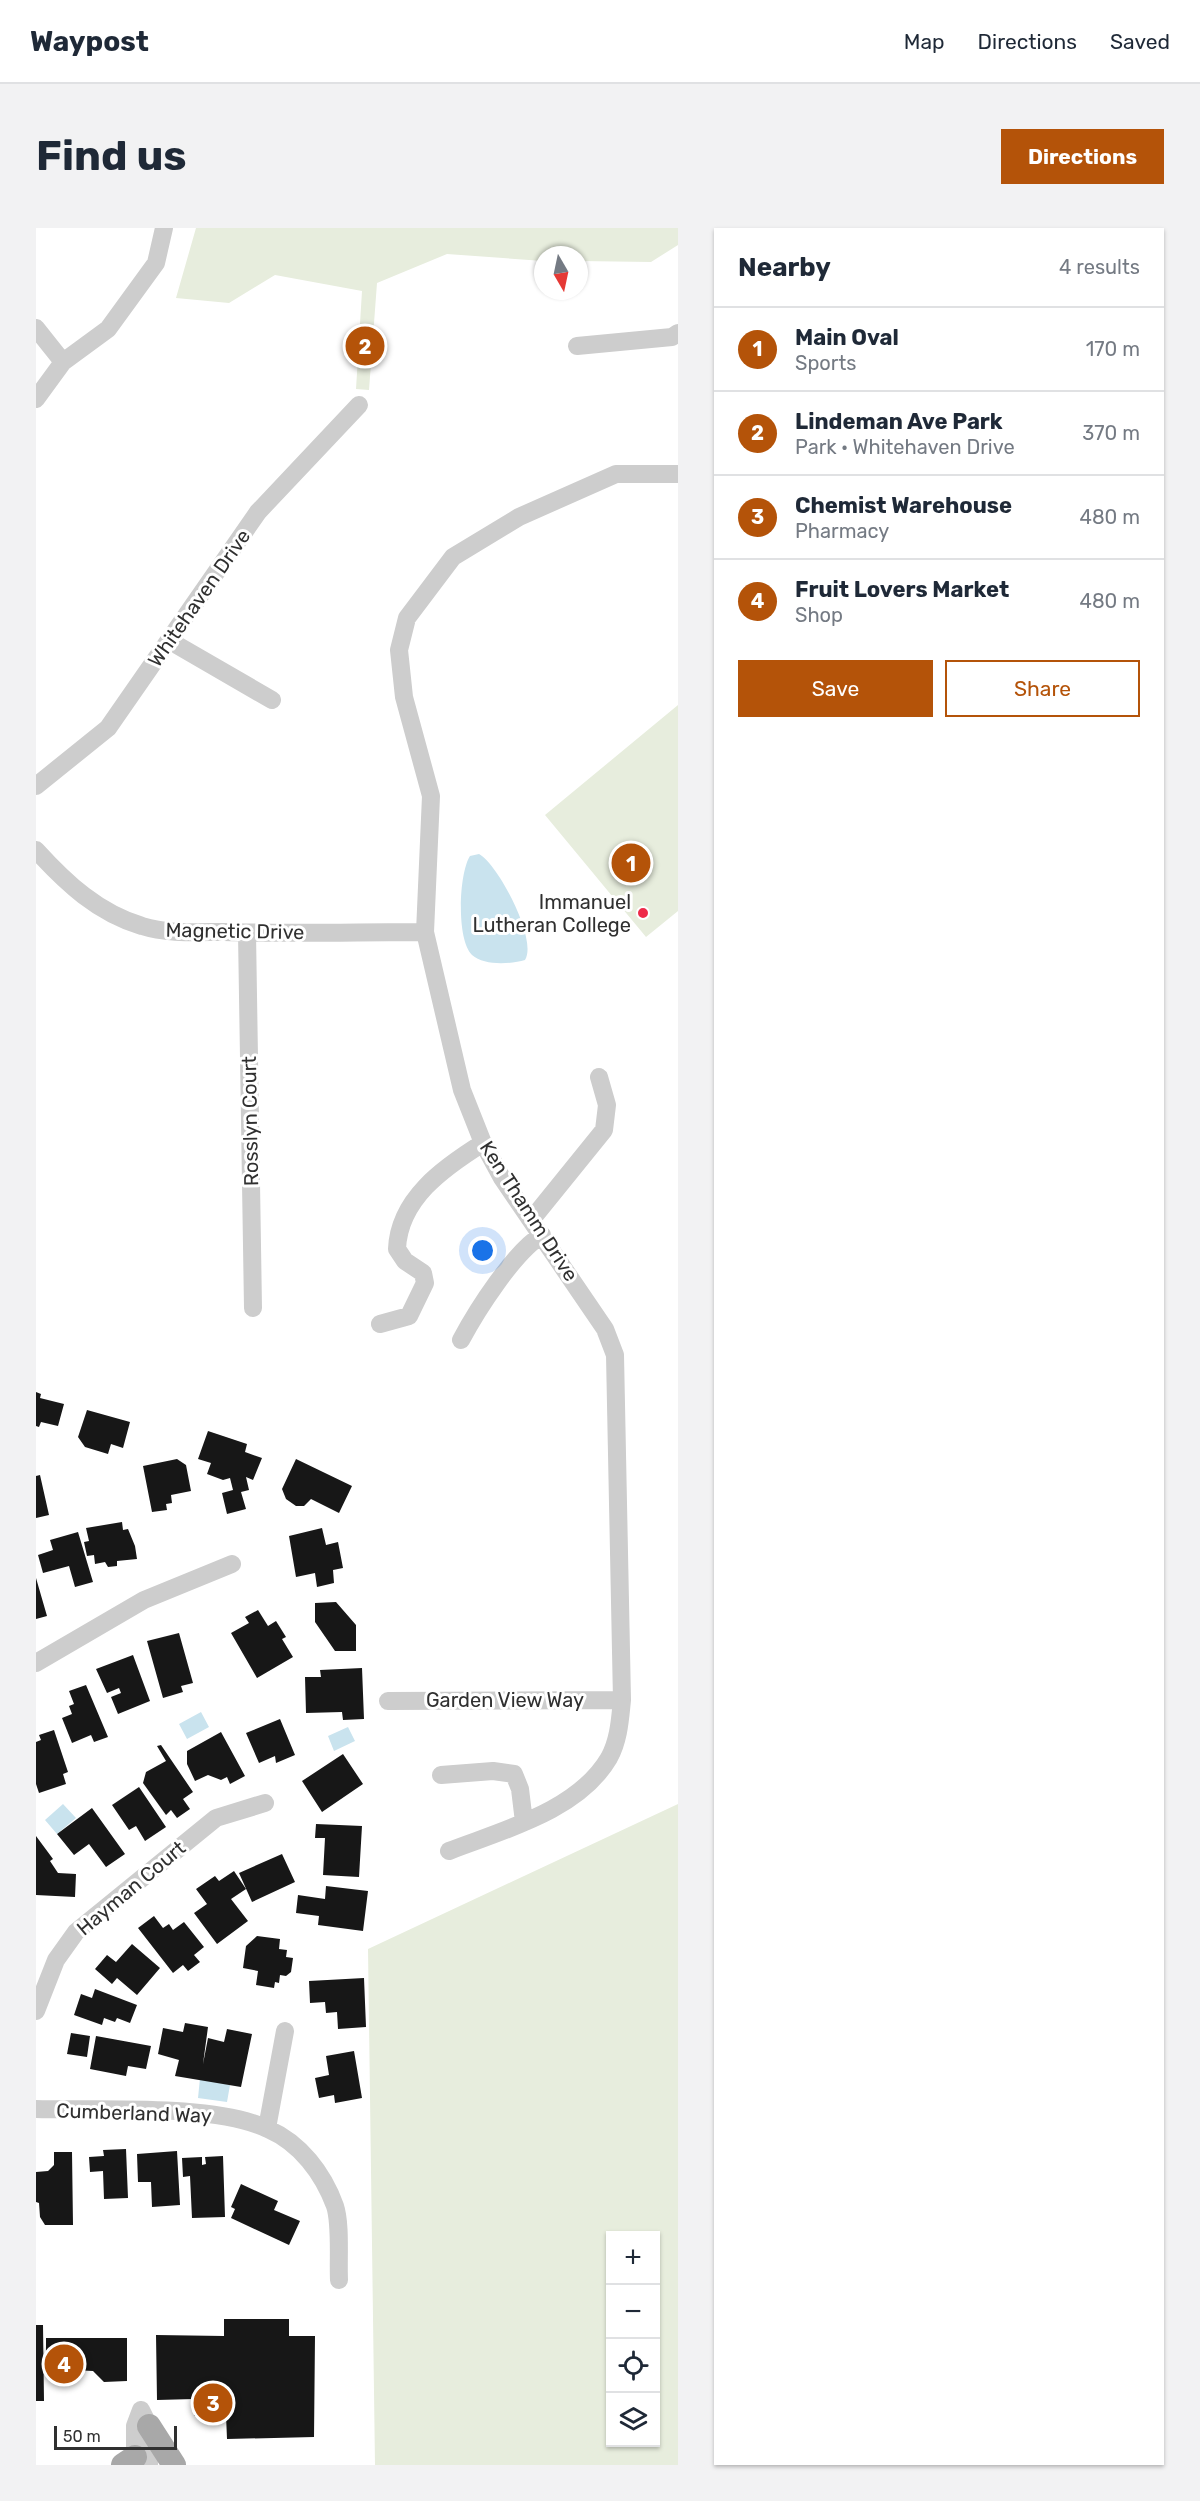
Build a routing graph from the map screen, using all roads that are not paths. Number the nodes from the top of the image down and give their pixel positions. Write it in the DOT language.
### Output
graph roads {
  1 [pos="164,228"];
  2 [pos="36,328"];
  3 [pos="676,341"];
  4 [pos="577,346"];
  5 [pos="63,362"];
  6 [pos="36,399"];
  7 [pos="360,405"];
  8 [pos="678,474"];
  9 [pos="170,641"];
  10 [pos="272,700"];
  11 [pos="36,786"];
  12 [pos="36,850"];
  13 [pos="424,932"];
  14 [pos="247,933"];
  15 [pos="598,1077"];
  16 [pos="483,1143"];
  17 [pos="532,1219"];
  18 [pos="542,1234"];
  19 [pos="253,1308"];
  20 [pos="380,1324"];
  21 [pos="461,1340"];
  22 [pos="232,1564"];
  23 [pos="36,1663"];
  24 [pos="622,1700"];
  25 [pos="388,1701"];
  26 [pos="441,1775"];
  27 [pos="265,1803"];
  28 [pos="524,1822"];
  29 [pos="449,1851"];
  30 [pos="36,2011"];
  31 [pos="285,2031"];
  32 [pos="36,2109"];
  33 [pos="267,2128"];
  34 [pos="339,2280"];
  35 [pos="149,2426"];
  36 [pos="136,2463"];
  37 [pos="174,2465"];
  1 -- 5 [label="street"];
  2 -- 5 [label="street"];
  3 -- 4 [label="street"];
  5 -- 6 [label="street"];
  7 -- 9 [label="street, Whitehaven Drive"];
  8 -- 13 [label="street, Ken Thamm Drive"];
  9 -- 10 [label="street"];
  9 -- 11 [label="street, Whitehaven Drive"];
  12 -- 14 [label="street, Magnetic Drive"];
  13 -- 14 [label="street, Magnetic Drive"];
  13 -- 16 [label="street, Ken Thamm Drive"];
  14 -- 19 [label="street, Rosslyn Court"];
  15 -- 17 [label="street"];
  16 -- 17 [label="street, Ken Thamm Drive"];
  16 -- 20 [label="street"];
  17 -- 18 [label="street, Ken Thamm Drive"];
  18 -- 21 [label="street"];
  18 -- 24 [label="street, Ken Thamm Drive"];
  22 -- 23 [label="street"];
  24 -- 25 [label="street, Garden View Way"];
  24 -- 28 [label="street, Ken Thamm Drive"];
  26 -- 28 [label="street"];
  27 -- 30 [label="street, Hayman Court"];
  28 -- 29 [label="street, Ken Thamm Drive"];
  31 -- 33 [label="street"];
  32 -- 33 [label="street, Cumberland Way"];
  33 -- 34 [label="street, Cumberland Way"];
  35 -- 36 [label="street"];
  35 -- 37 [label="main road"];
}
